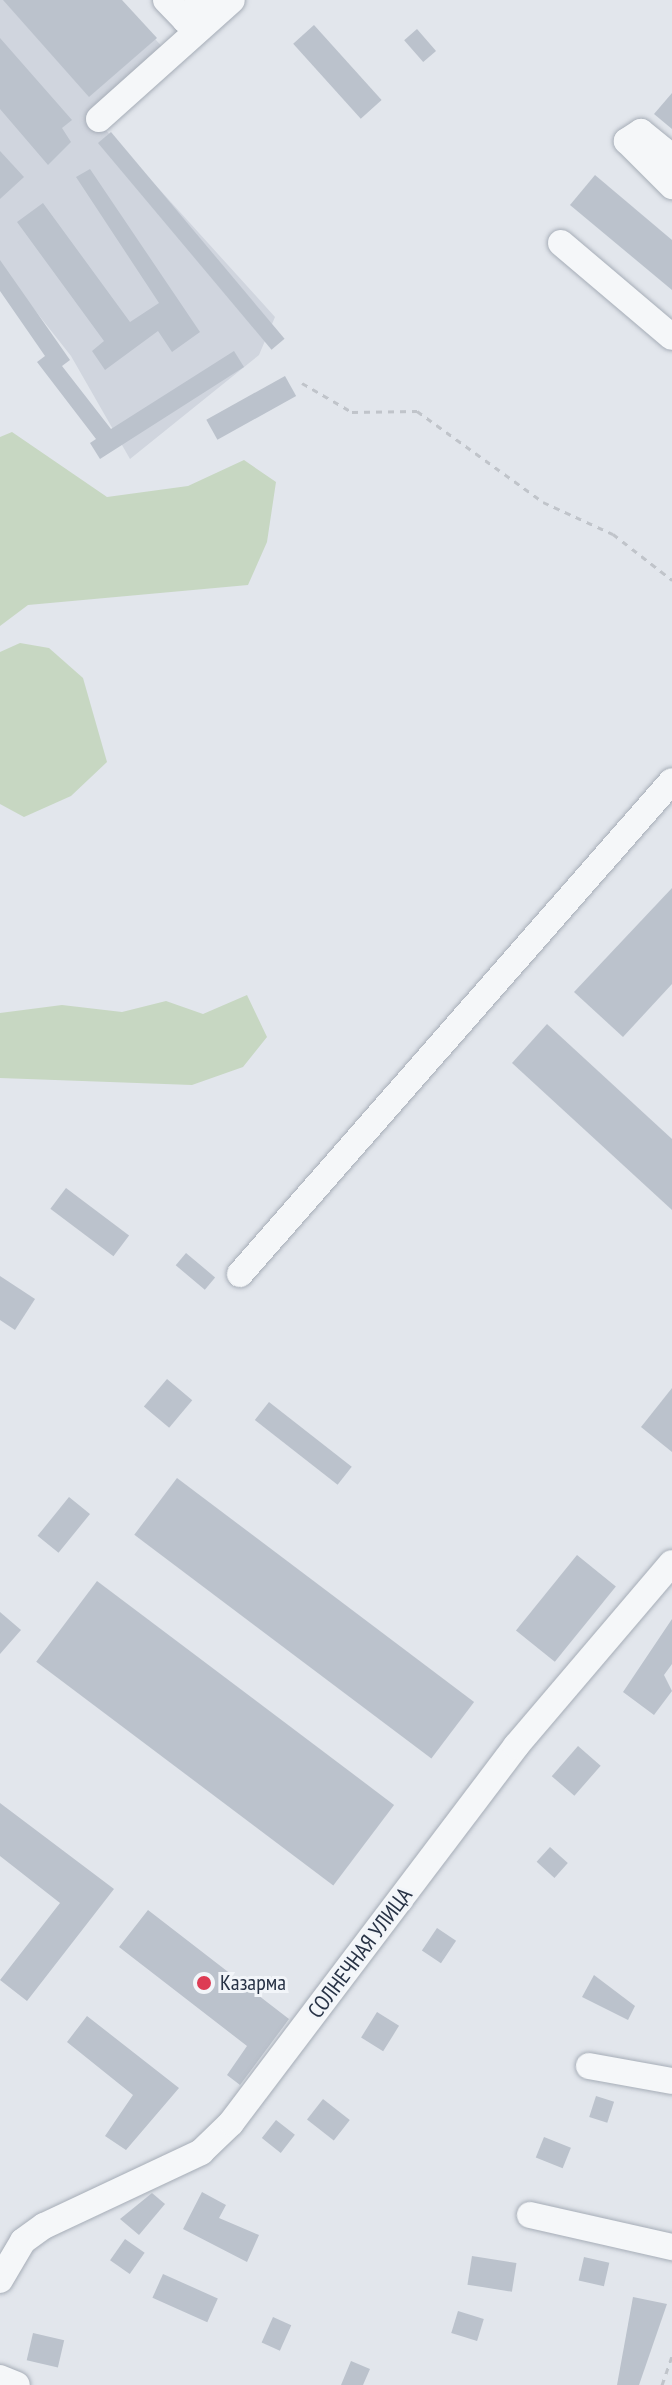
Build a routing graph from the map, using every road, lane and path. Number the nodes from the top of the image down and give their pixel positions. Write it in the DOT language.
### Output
graph roads {
  1 [pos="166,0"];
  2 [pos="232,0"];
  3 [pos="194,17"];
  4 [pos="99,119"];
  5 [pos="672,157"];
  6 [pos="672,186"];
  7 [pos="561,243"];
  8 [pos="672,337"];
  9 [pos="302,383"];
  10 [pos="672,580"];
  11 [pos="672,781"];
  12 [pos="240,1274"];
  13 [pos="672,1563"];
  14 [pos="589,2066"];
  15 [pos="672,2081"];
  16 [pos="530,2215"];
  17 [pos="672,2247"];
  18 [pos="0,2280"];
  19 [pos="672,2356"];
  20 [pos="0,2378"];
  21 [pos="17,2385"];
  22 [pos="662,2385"];
  1 -- 3 [label="street"];
  2 -- 3 [label="street"];
  3 -- 4 [label="street"];
  5 -- 6 [label="street"];
  7 -- 8 [label="street"];
  9 -- 10 [label="path"];
  11 -- 12 [label="street"];
  13 -- 18 [label="street, СОЛНЕЧНАЯ УЛИЦА"];
  14 -- 15 [label="street"];
  16 -- 17 [label="street"];
  19 -- 22 [label="path"];
  20 -- 21 [label="street"];
}
